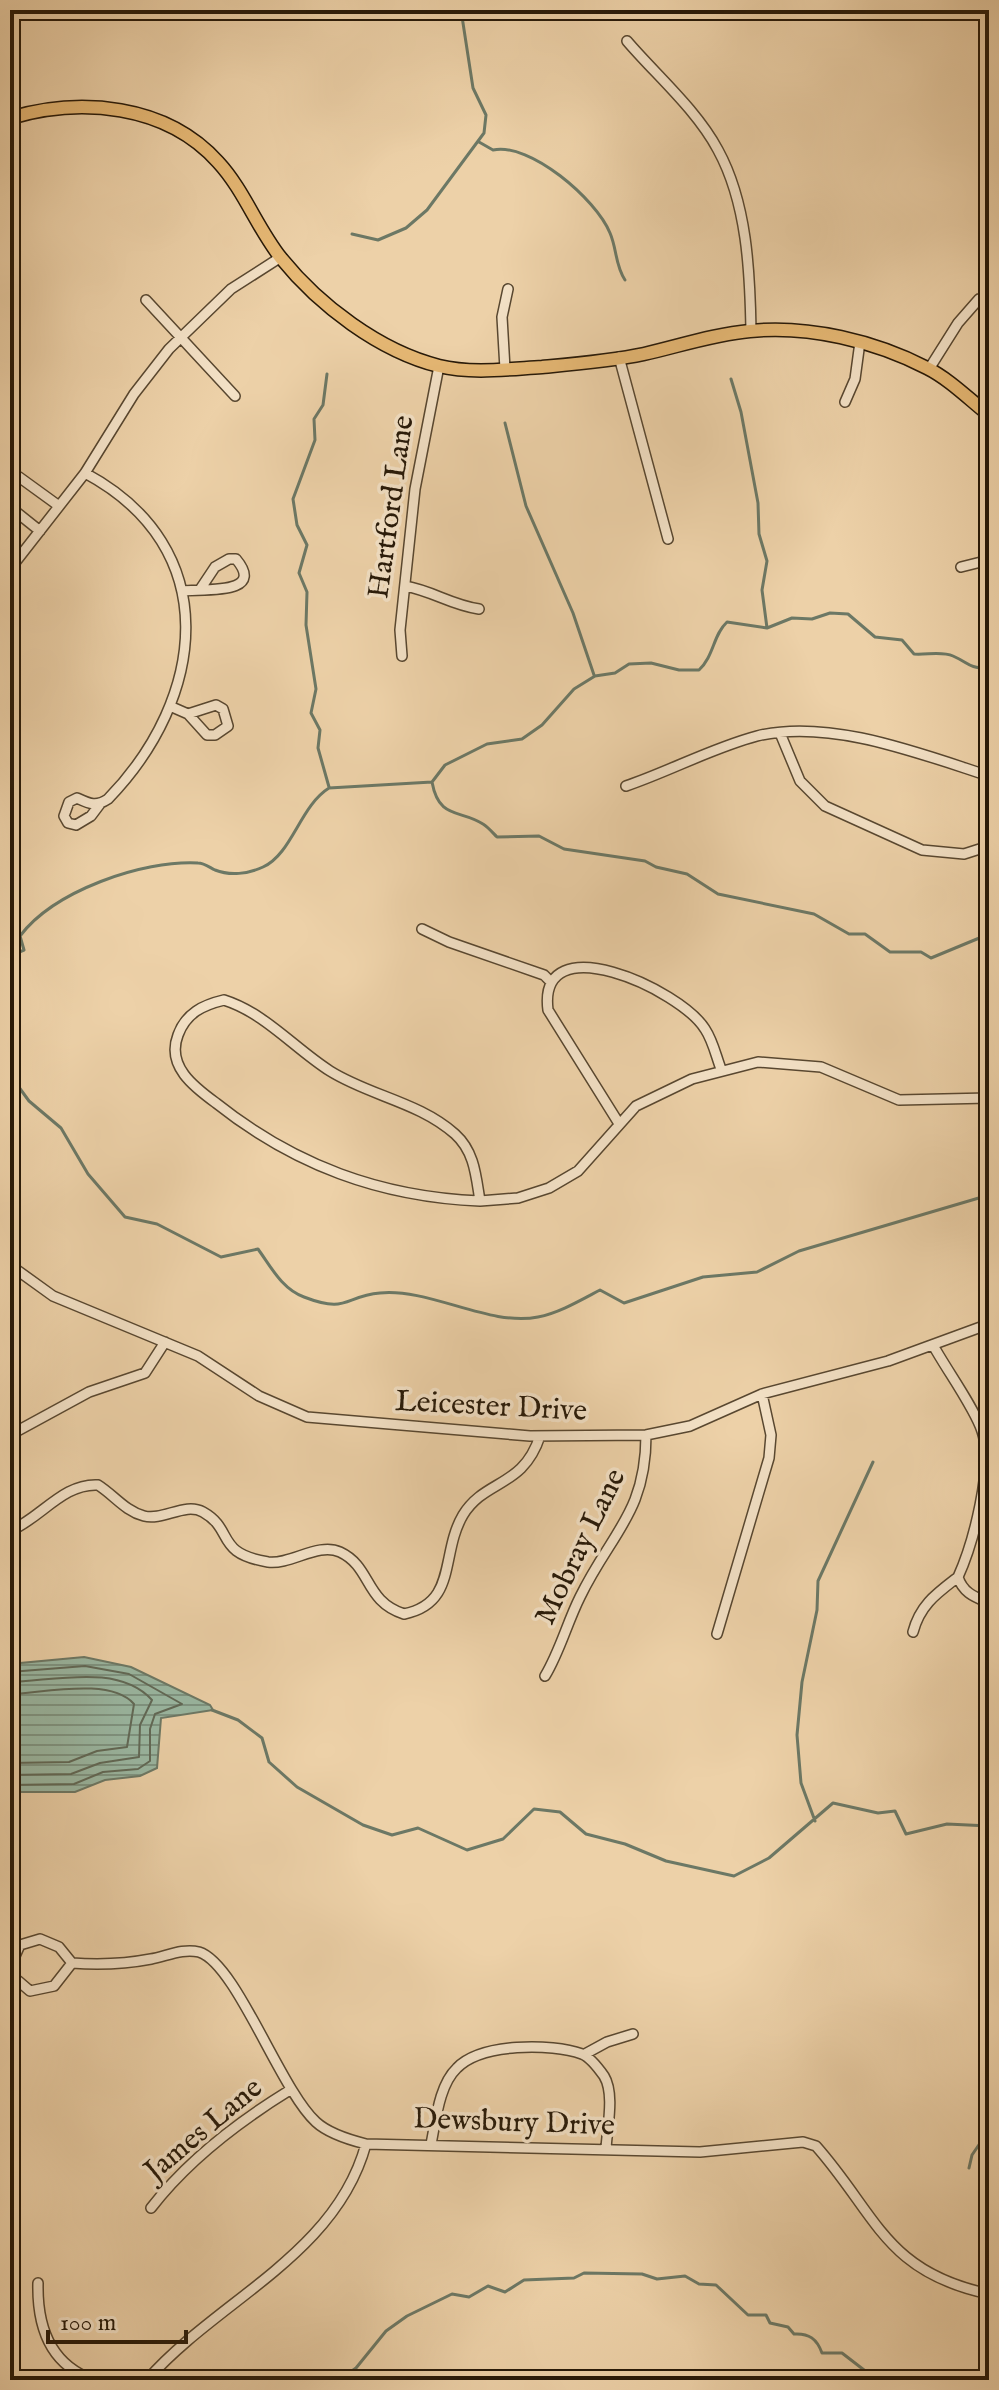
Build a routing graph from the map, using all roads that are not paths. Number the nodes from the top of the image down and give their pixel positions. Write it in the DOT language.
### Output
graph roads {
  1 [pos="627,41"];
  2 [pos="10,118"];
  3 [pos="281,257"];
  4 [pos="508,289"];
  5 [pos="979,299"];
  6 [pos="146,300"];
  7 [pos="751,331"];
  8 [pos="181,338"];
  9 [pos="860,342"];
  10 [pos="619,357"];
  11 [pos="439,366"];
  12 [pos="505,369"];
  13 [pos="929,369"];
  14 [pos="235,396"];
  15 [pos="845,402"];
  16 [pos="989,415"];
  17 [pos="85,473"];
  18 [pos="10,480"];
  19 [pos="59,506"];
  20 [pos="10,507"];
  21 [pos="40,531"];
  22 [pos="668,539"];
  23 [pos="989,560"];
  24 [pos="961,567"];
  25 [pos="10,569"];
  26 [pos="405,586"];
  27 [pos="201,588"];
  28 [pos="182,591"];
  29 [pos="479,609"];
  30 [pos="402,656"];
  31 [pos="172,707"];
  32 [pos="188,714"];
  33 [pos="780,733"];
  34 [pos="989,776"];
  35 [pos="626,786"];
  36 [pos="100,804"];
  37 [pos="989,846"];
  38 [pos="422,929"];
  39 [pos="550,981"];
  40 [pos="721,1069"];
  41 [pos="989,1098"];
  42 [pos="618,1122"];
  43 [pos="480,1201"];
  44 [pos="10,1265"];
  45 [pos="989,1324"];
  46 [pos="165,1342"];
  47 [pos="933,1345"];
  48 [pos="762,1394"];
  49 [pos="10,1435"];
  50 [pos="646,1435"];
  51 [pos="540,1436"];
  52 [pos="10,1531"];
  53 [pos="958,1577"];
  54 [pos="989,1603"];
  55 [pos="913,1632"];
  56 [pos="717,1634"];
  57 [pos="545,1676"];
  58 [pos="72,1963"];
  59 [pos="633,2034"];
  60 [pos="585,2054"];
  61 [pos="290,2090"];
  62 [pos="366,2144"];
  63 [pos="431,2144"];
  64 [pos="606,2149"];
  65 [pos="151,2208"];
  66 [pos="38,2283"];
  67 [pos="989,2294"];
  68 [pos="94,2380"];
  69 [pos="147,2380"];
  1 -- 7 [label="street"];
  2 -- 3 [label="main road"];
  3 -- 8 [label="street"];
  3 -- 11 [label="main road"];
  4 -- 12 [label="street"];
  5 -- 13 [label="street"];
  6 -- 8 [label="street"];
  7 -- 9 [label="main road"];
  7 -- 10 [label="main road"];
  8 -- 14 [label="street"];
  8 -- 17 [label="street"];
  9 -- 13 [label="main road"];
  9 -- 15 [label="street"];
  10 -- 12 [label="main road"];
  10 -- 22 [label="street"];
  11 -- 12 [label="main road"];
  11 -- 26 [label="street, Hartford Lane"];
  13 -- 16 [label="main road"];
  17 -- 19 [label="street"];
  17 -- 28 [label="street"];
  18 -- 19 [label="street"];
  19 -- 21 [label="street"];
  20 -- 21 [label="street"];
  21 -- 25 [label="street"];
  23 -- 24 [label="street"];
  26 -- 29 [label="street"];
  26 -- 30 [label="street, Hartford Lane"];
  27 -- 27 [label="street"];
  27 -- 28 [label="street"];
  28 -- 31 [label="street"];
  31 -- 32 [label="street"];
  31 -- 36 [label="street"];
  33 -- 34 [label="street"];
  33 -- 35 [label="street"];
  33 -- 37 [label="street"];
  38 -- 39 [label="street"];
  39 -- 40 [label="street"];
  39 -- 42 [label="street"];
  40 -- 41 [label="street"];
  40 -- 42 [label="street"];
  42 -- 43 [label="street"];
  43 -- 43 [label="street"];
  44 -- 46 [label="street, Leicester Drive"];
  45 -- 47 [label="street, Leicester Drive"];
  46 -- 49 [label="street"];
  46 -- 51 [label="street, Leicester Drive"];
  47 -- 48 [label="street, Leicester Drive"];
  47 -- 53 [label="street"];
  48 -- 50 [label="street, Leicester Drive"];
  48 -- 56 [label="street"];
  50 -- 51 [label="street, Leicester Drive"];
  50 -- 57 [label="street, Mobray Lane"];
  51 -- 52 [label="street"];
  53 -- 54 [label="street"];
  53 -- 55 [label="street"];
  58 -- 58 [label="street"];
  58 -- 61 [label="street, Dewsbury Drive"];
  59 -- 60 [label="street"];
  60 -- 63 [label="street"];
  60 -- 64 [label="street"];
  61 -- 62 [label="street, Dewsbury Drive"];
  61 -- 65 [label="street, James Lane"];
  62 -- 63 [label="street, Dewsbury Drive"];
  62 -- 69 [label="street"];
  63 -- 64 [label="street, Dewsbury Drive"];
  64 -- 67 [label="street, Dewsbury Drive"];
  66 -- 68 [label="street"];
}
